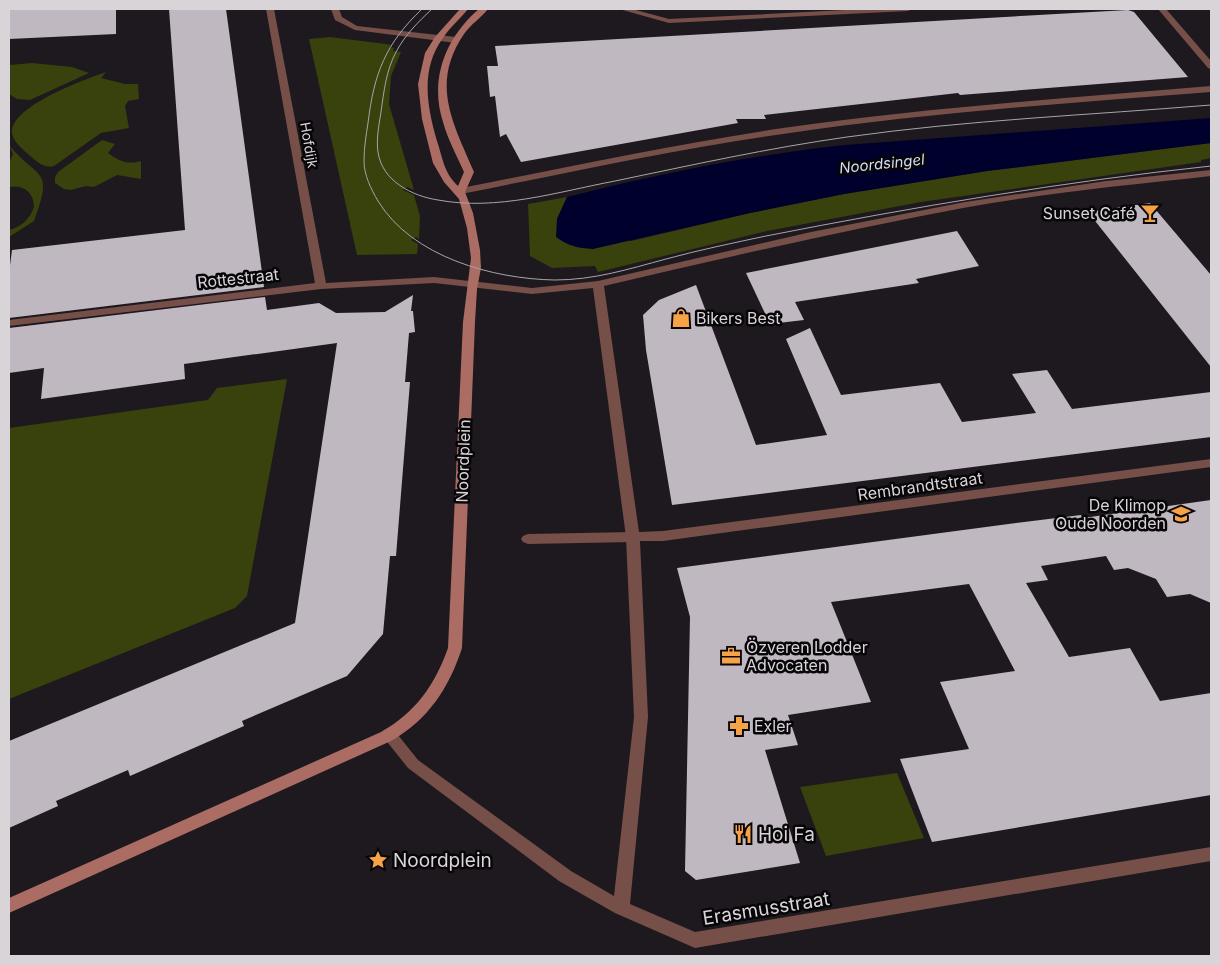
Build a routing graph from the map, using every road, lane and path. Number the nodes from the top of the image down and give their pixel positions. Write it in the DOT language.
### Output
graph roads {
  1 [pos="270,9"];
  2 [pos="335,9"];
  3 [pos="464,9"];
  4 [pos="484,9"];
  5 [pos="623,9"];
  6 [pos="908,9"];
  7 [pos="1162,9"];
  8 [pos="844,10"];
  9 [pos="437,38"];
  10 [pos="456,40"];
  11 [pos="1211,66"];
  12 [pos="1211,89"];
  13 [pos="1211,173"];
  14 [pos="461,192"];
  15 [pos="598,284"];
  16 [pos="472,285"];
  17 [pos="321,286"];
  18 [pos="9,323"];
  19 [pos="1211,463"];
  20 [pos="633,537"];
  21 [pos="528,539"];
  22 [pos="389,734"];
  23 [pos="1211,854"];
  24 [pos="9,906"];
  25 [pos="622,908"];
  1 -- 17 [label="street, Hofdijk"];
  2 -- 9 [label="street"];
  3 -- 9 [label="street"];
  4 -- 10 [label="street"];
  5 -- 8 [label="street"];
  6 -- 8 [label="street"];
  7 -- 11 [label="street"];
  9 -- 10 [label="street"];
  9 -- 14 [label="street"];
  10 -- 14 [label="street"];
  12 -- 14 [label="street"];
  13 -- 15 [label="street"];
  14 -- 16 [label="street, Noordplein"];
  15 -- 16 [label="street"];
  15 -- 20 [label="street"];
  16 -- 17 [label="street, Rottestraat"];
  16 -- 22 [label="street, Noordplein"];
  17 -- 18 [label="street, Rottestraat"];
  19 -- 20 [label="street, Rembrandtstraat"];
  20 -- 21 [label="street, Rembrandtstraat"];
  20 -- 25 [label="street"];
  22 -- 24 [label="street, Noordplein"];
  22 -- 25 [label="street, Erasmusstraat"];
  23 -- 25 [label="street, Erasmusstraat"];
}
